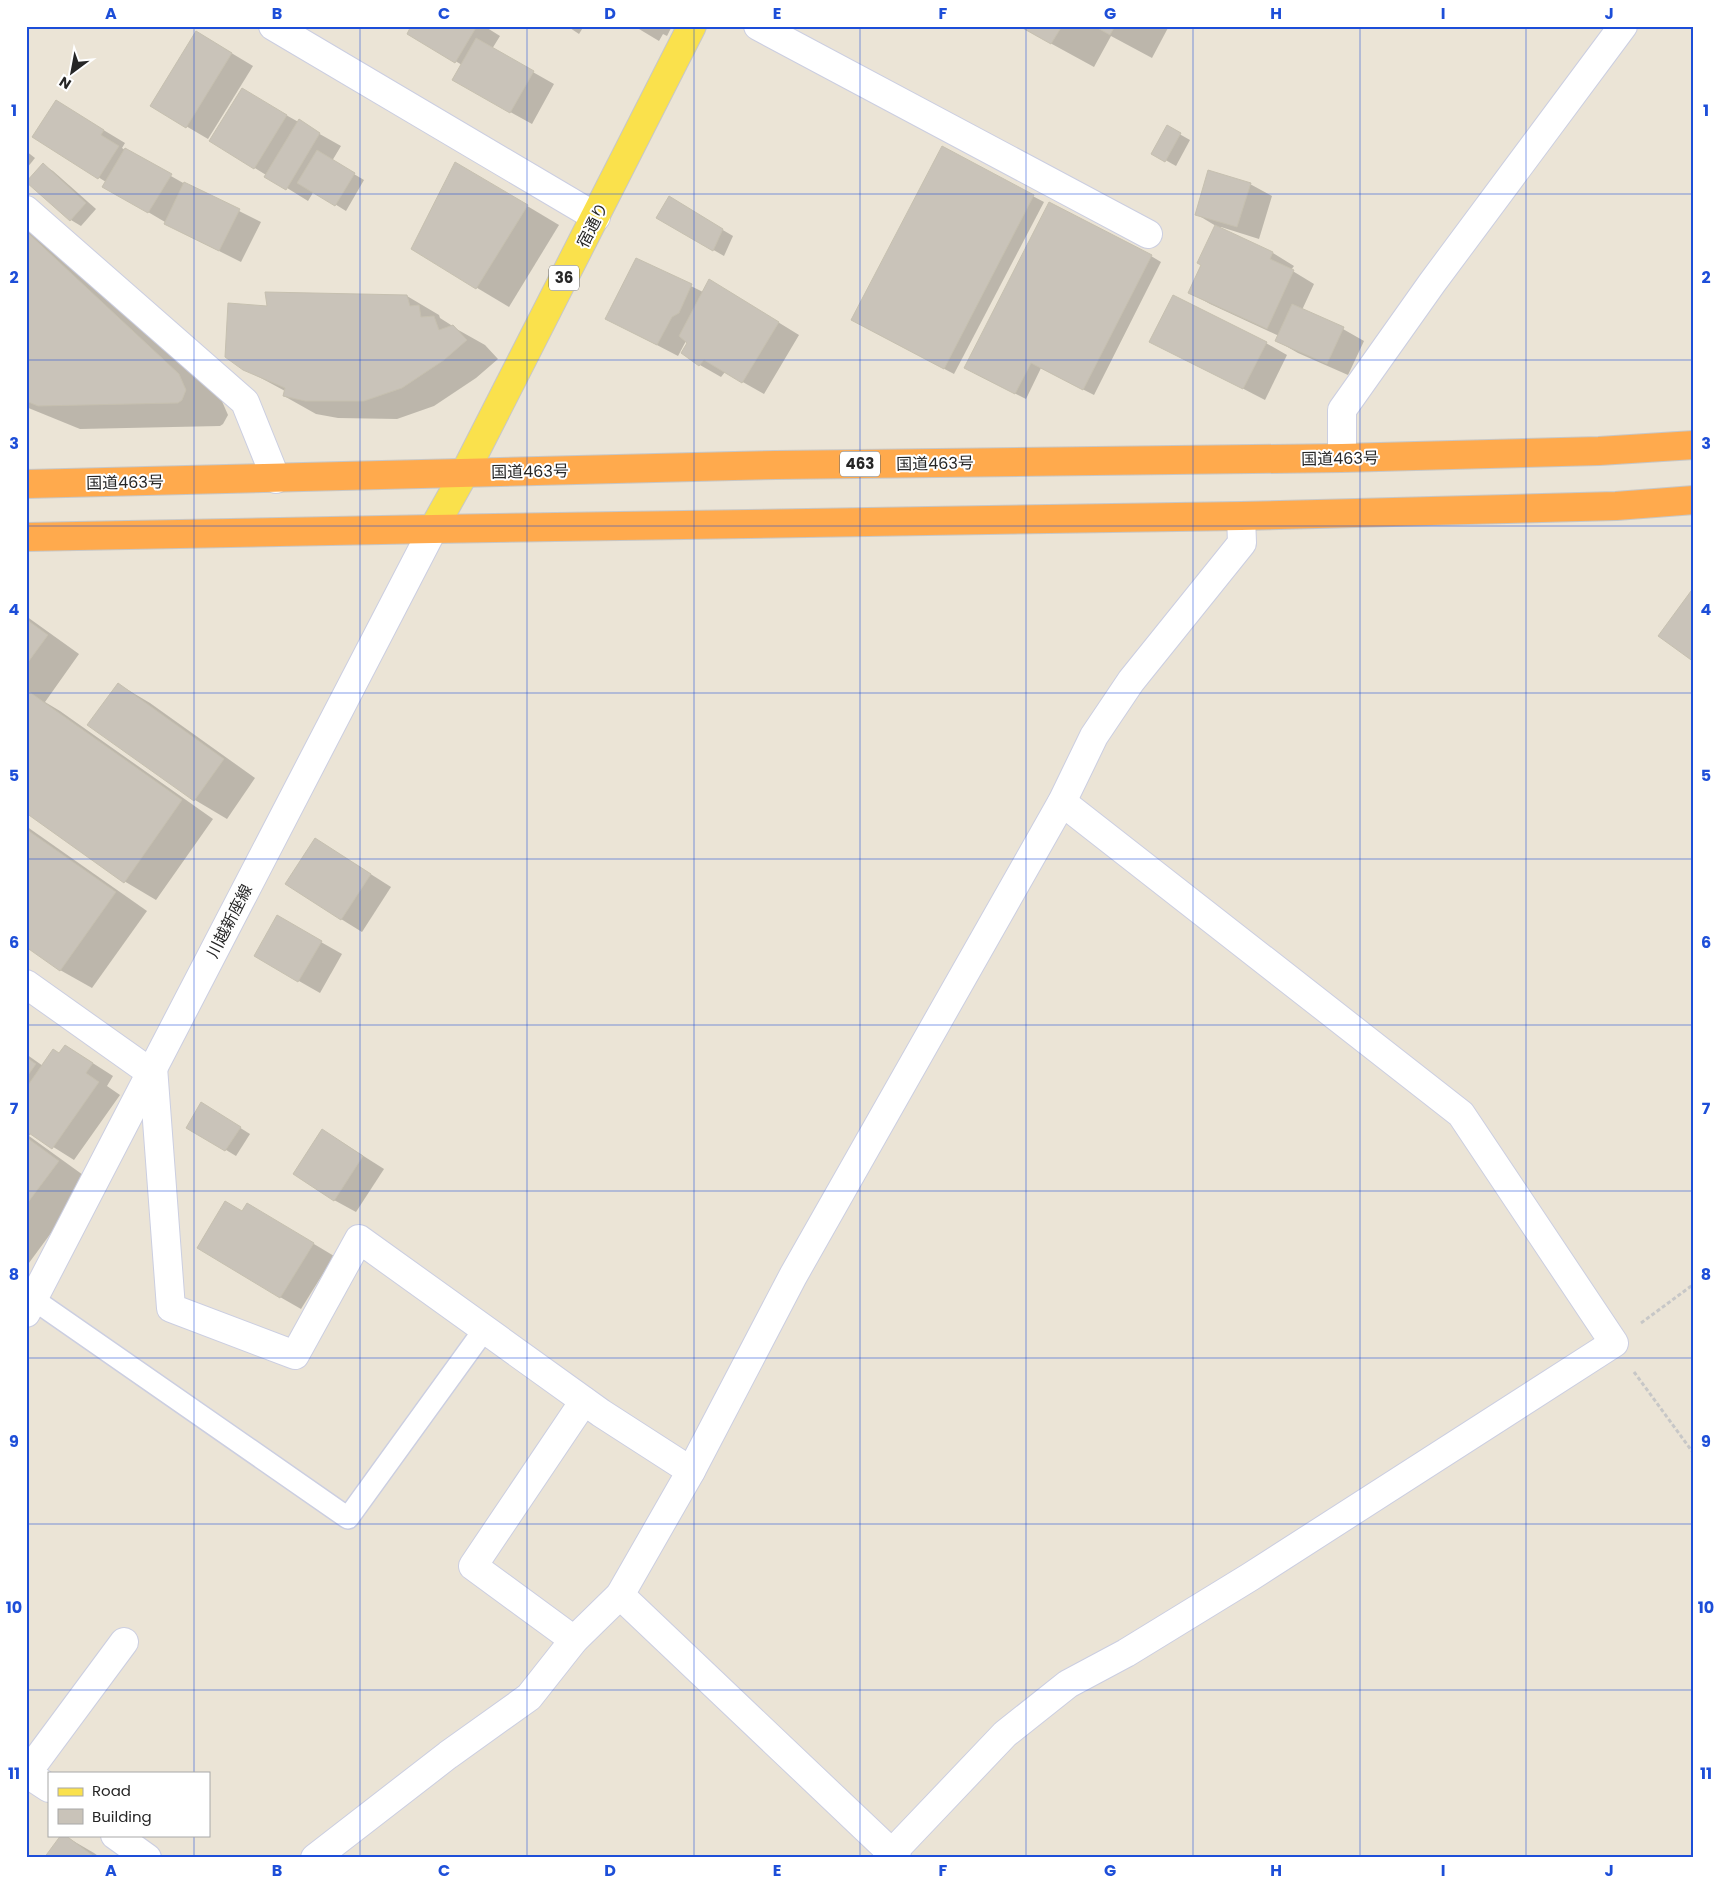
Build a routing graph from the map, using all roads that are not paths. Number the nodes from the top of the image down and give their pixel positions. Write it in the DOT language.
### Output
graph roads {
  1 [pos="273,26"];
  2 [pos="692,26"];
  3 [pos="758,26"];
  4 [pos="1624,26"];
  5 [pos="26,210"];
  6 [pos="596,217"];
  7 [pos="1148,234"];
  8 [pos="1694,445"];
  9 [pos="1342,458"];
  10 [pos="465,472"];
  11 [pos="276,479"];
  12 [pos="26,484"];
  13 [pos="1694,500"];
  14 [pos="1241,516"];
  15 [pos="433,529"];
  16 [pos="26,537"];
  17 [pos="1062,802"];
  18 [pos="26,984"];
  19 [pos="152,1070"];
  20 [pos="30,1306"];
  21 [pos="484,1330"];
  22 [pos="584,1401"];
  23 [pos="691,1471"];
  24 [pos="620,1595"];
  25 [pos="574,1640"];
  26 [pos="124,1642"];
  27 [pos="27,1773"];
  28 [pos="48,1787"];
  29 [pos="116,1836"];
  30 [pos="892,1856"];
  31 [pos="147,1858"];
  32 [pos="315,1858"];
  1 -- 6 [label="street"];
  2 -- 6 [label="main road, 宿通り / 36"];
  3 -- 7 [label="street"];
  4 -- 9 [label="street"];
  5 -- 11 [label="street"];
  6 -- 10 [label="main road, 宿通り / 36"];
  8 -- 9 [label="highway, 国道463号 / 463"];
  9 -- 10 [label="highway, 国道463号 / 463"];
  10 -- 11 [label="highway, 国道463号 / 463"];
  10 -- 15 [label="main road, 宿通り / 36"];
  11 -- 12 [label="highway, 国道463号 / 463"];
  13 -- 14 [label="highway"];
  14 -- 15 [label="highway"];
  14 -- 17 [label="street"];
  15 -- 16 [label="highway"];
  15 -- 19 [label="street, 川越新座線"];
  17 -- 23 [label="street"];
  17 -- 30 [label="street"];
  18 -- 19 [label="street"];
  19 -- 20 [label="street, 川越新座線"];
  19 -- 21 [label="street"];
  20 -- 21 [label="lane"];
  21 -- 22 [label="street"];
  22 -- 23 [label="street"];
  22 -- 25 [label="street"];
  23 -- 24 [label="street"];
  24 -- 25 [label="street"];
  24 -- 30 [label="street"];
  25 -- 32 [label="street"];
  26 -- 27 [label="street"];
  27 -- 28 [label="street"];
  29 -- 31 [label="street"];
}
